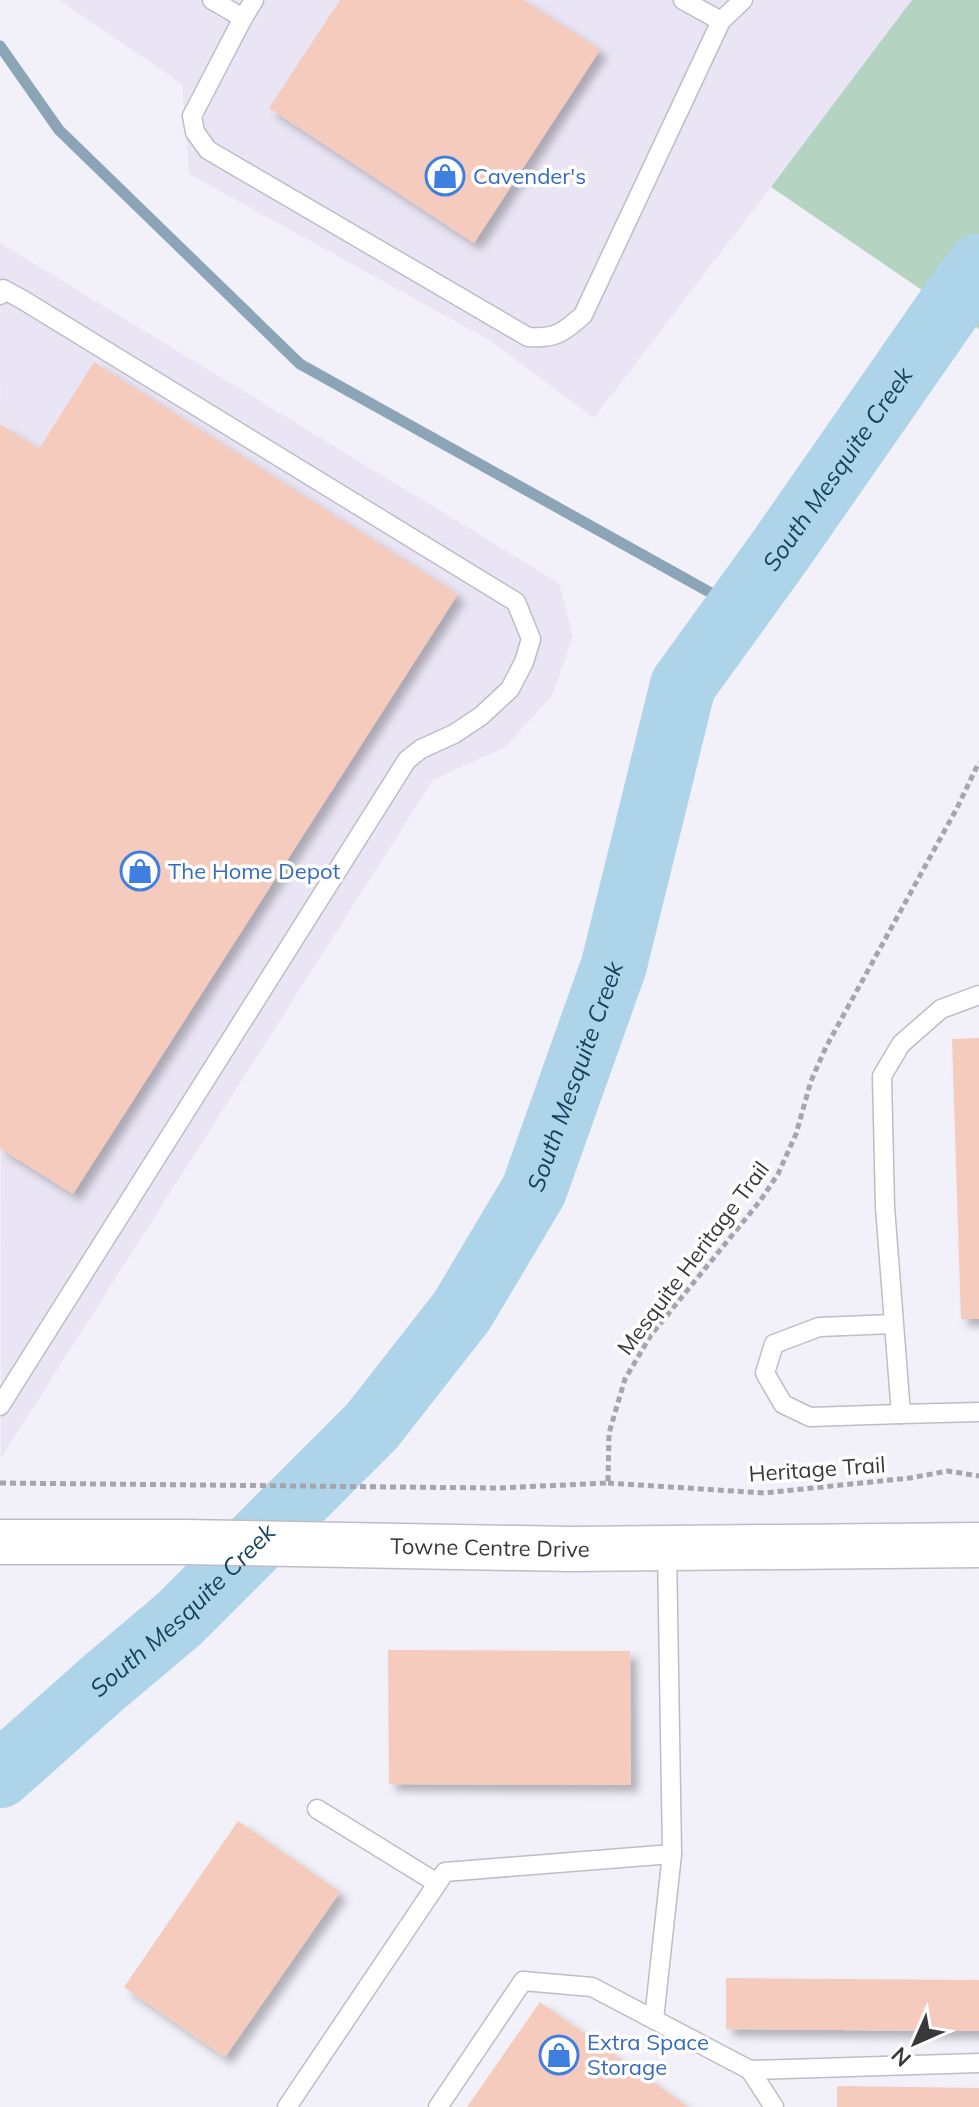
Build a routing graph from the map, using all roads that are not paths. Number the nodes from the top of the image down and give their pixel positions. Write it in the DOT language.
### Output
graph roads {
  1 [pos="212,0"];
  2 [pos="254,0"];
  3 [pos="683,0"];
  4 [pos="743,0"];
  5 [pos="243,18"];
  6 [pos="721,21"];
  7 [pos="1,291"];
  8 [pos="979,995"];
  9 [pos="893,1324"];
  10 [pos="0,1406"];
  11 [pos="979,1412"];
  12 [pos="901,1414"];
  13 [pos="0,1542"];
  14 [pos="979,1545"];
  15 [pos="667,1548"];
  16 [pos="317,1809"];
  17 [pos="672,1854"];
  18 [pos="437,1883"];
  19 [pos="654,2019"];
  20 [pos="979,2063"];
  21 [pos="750,2070"];
  22 [pos="287,2107"];
  23 [pos="438,2107"];
  24 [pos="774,2107"];
  1 -- 5 [label="lane"];
  2 -- 5 [label="lane"];
  3 -- 6 [label="lane"];
  4 -- 6 [label="lane"];
  5 -- 6 [label="lane"];
  7 -- 10 [label="lane"];
  8 -- 9 [label="lane"];
  9 -- 12 [label="lane"];
  9 -- 12 [label="lane"];
  11 -- 12 [label="lane"];
  13 -- 15 [label="street, Towne Centre Drive"];
  14 -- 15 [label="street, Towne Centre Drive"];
  15 -- 17 [label="lane"];
  16 -- 18 [label="lane"];
  17 -- 18 [label="lane"];
  17 -- 19 [label="lane"];
  18 -- 22 [label="lane"];
  19 -- 21 [label="lane"];
  19 -- 23 [label="lane"];
  20 -- 21 [label="lane"];
  21 -- 24 [label="lane"];
}
